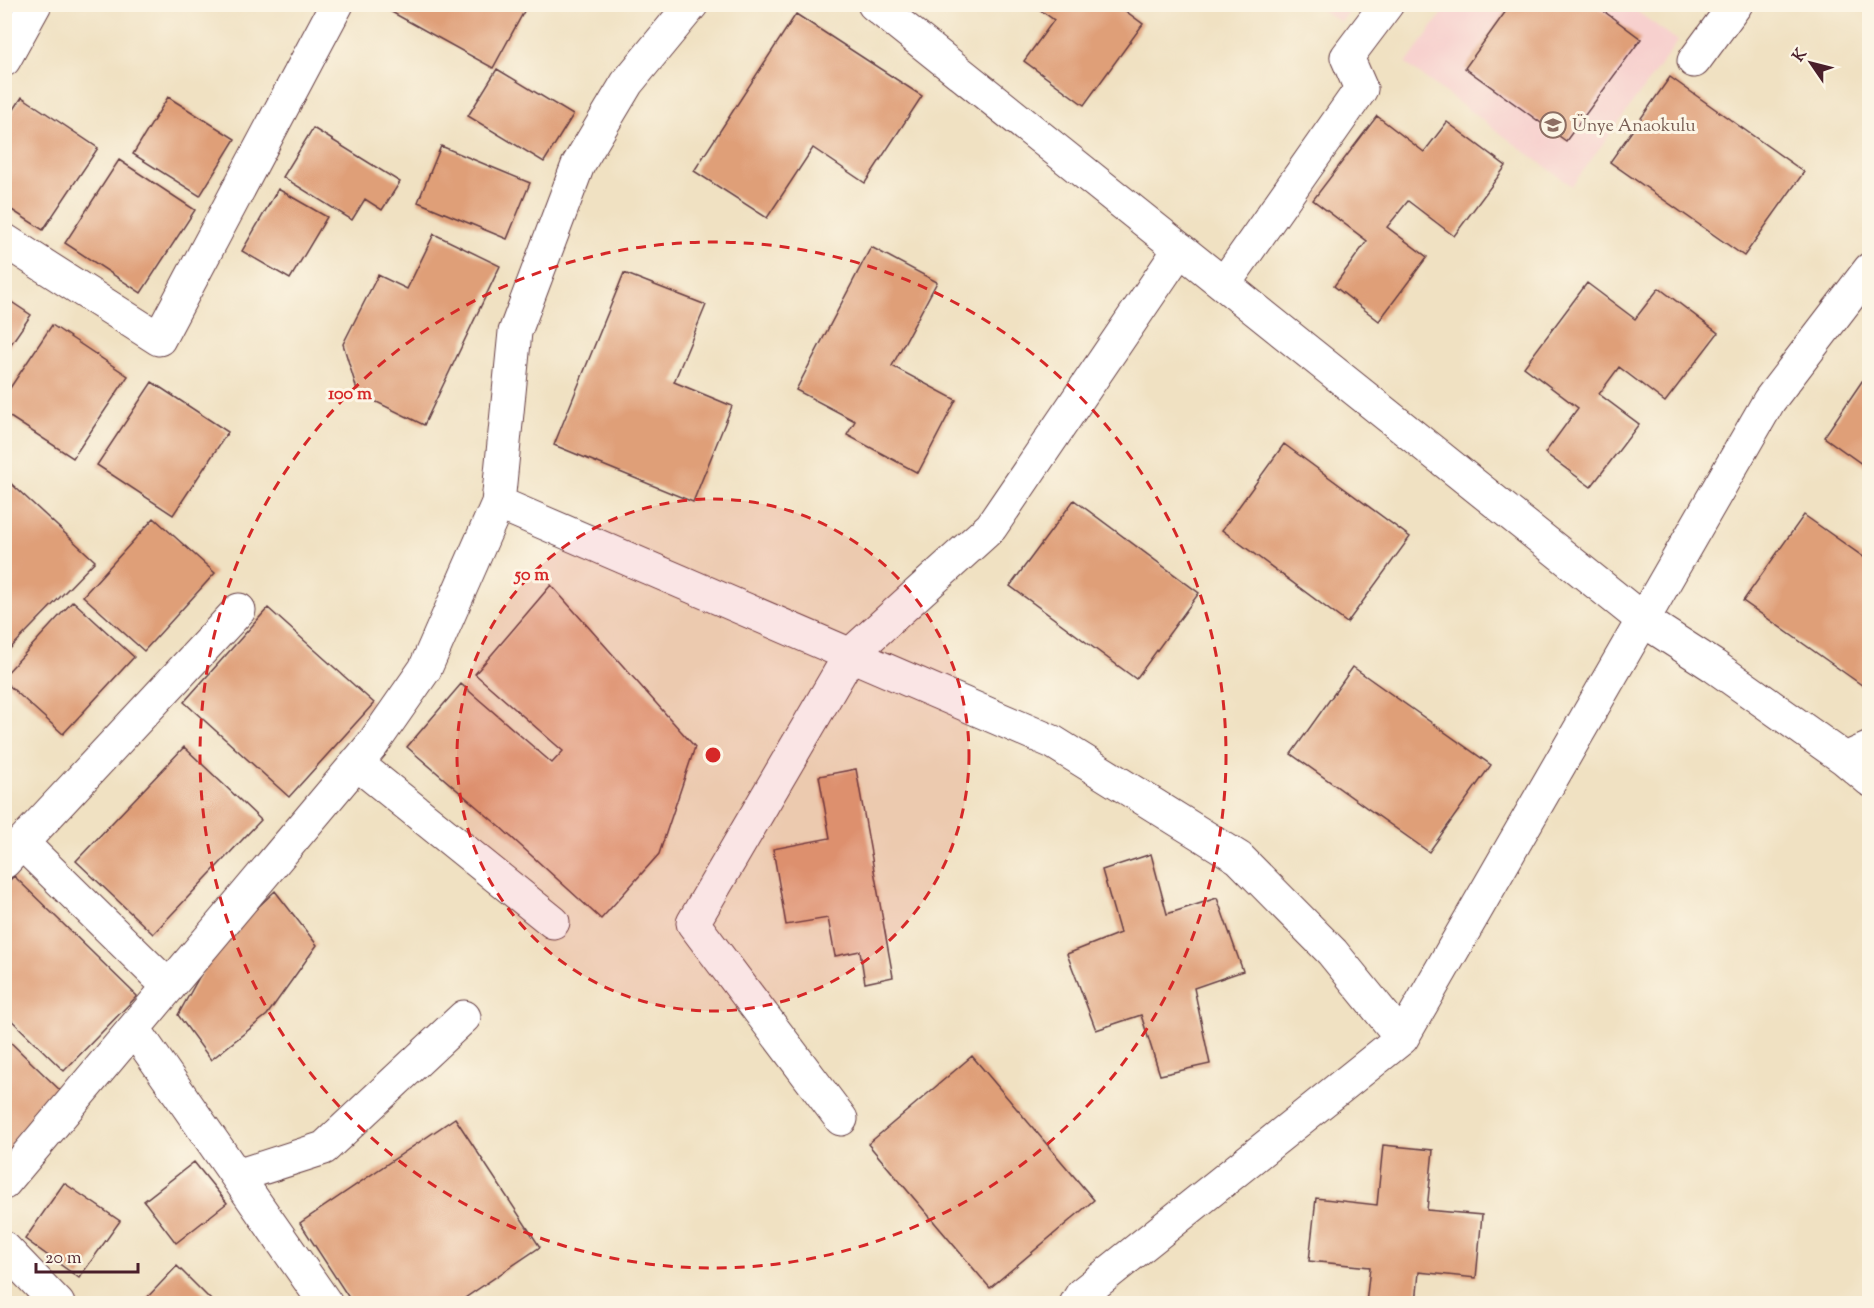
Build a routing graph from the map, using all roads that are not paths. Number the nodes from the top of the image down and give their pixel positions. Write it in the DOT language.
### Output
graph roads {
  1 [pos="35,4"];
  2 [pos="337,4"];
  3 [pos="692,4"];
  4 [pos="874,4"];
  5 [pos="1387,4"];
  6 [pos="1736,4"];
  7 [pos="4,60"];
  8 [pos="1694,61"];
  9 [pos="4,240"];
  10 [pos="1180,249"];
  11 [pos="1869,269"];
  12 [pos="1224,284"];
  13 [pos="498,503"];
  14 [pos="239,610"];
  15 [pos="1643,620"];
  16 [pos="850,655"];
  17 [pos="1857,753"];
  18 [pos="356,763"];
  19 [pos="1869,780"];
  20 [pos="13,852"];
  21 [pos="553,922"];
  22 [pos="169,987"];
  23 [pos="464,1017"];
  24 [pos="134,1029"];
  25 [pos="1401,1038"];
  26 [pos="841,1119"];
  27 [pos="237,1176"];
  28 [pos="4,1184"];
  29 [pos="4,1248"];
  30 [pos="58,1304"];
  31 [pos="326,1304"];
  32 [pos="1076,1304"];
  1 -- 7 [label="street"];
  2 -- 9 [label="street"];
  3 -- 13 [label="street"];
  4 -- 10 [label="street"];
  5 -- 12 [label="street"];
  6 -- 8 [label="street"];
  10 -- 12 [label="street"];
  10 -- 16 [label="street"];
  11 -- 15 [label="street"];
  12 -- 15 [label="street"];
  13 -- 16 [label="street"];
  13 -- 18 [label="street"];
  14 -- 20 [label="street"];
  15 -- 17 [label="street"];
  15 -- 25 [label="street"];
  16 -- 25 [label="street"];
  16 -- 26 [label="street"];
  17 -- 19 [label="street"];
  18 -- 21 [label="street"];
  18 -- 22 [label="street"];
  20 -- 22 [label="street"];
  22 -- 24 [label="street"];
  23 -- 27 [label="street"];
  24 -- 27 [label="street"];
  24 -- 28 [label="street"];
  25 -- 32 [label="street"];
  27 -- 31 [label="street"];
  29 -- 30 [label="street"];
}
